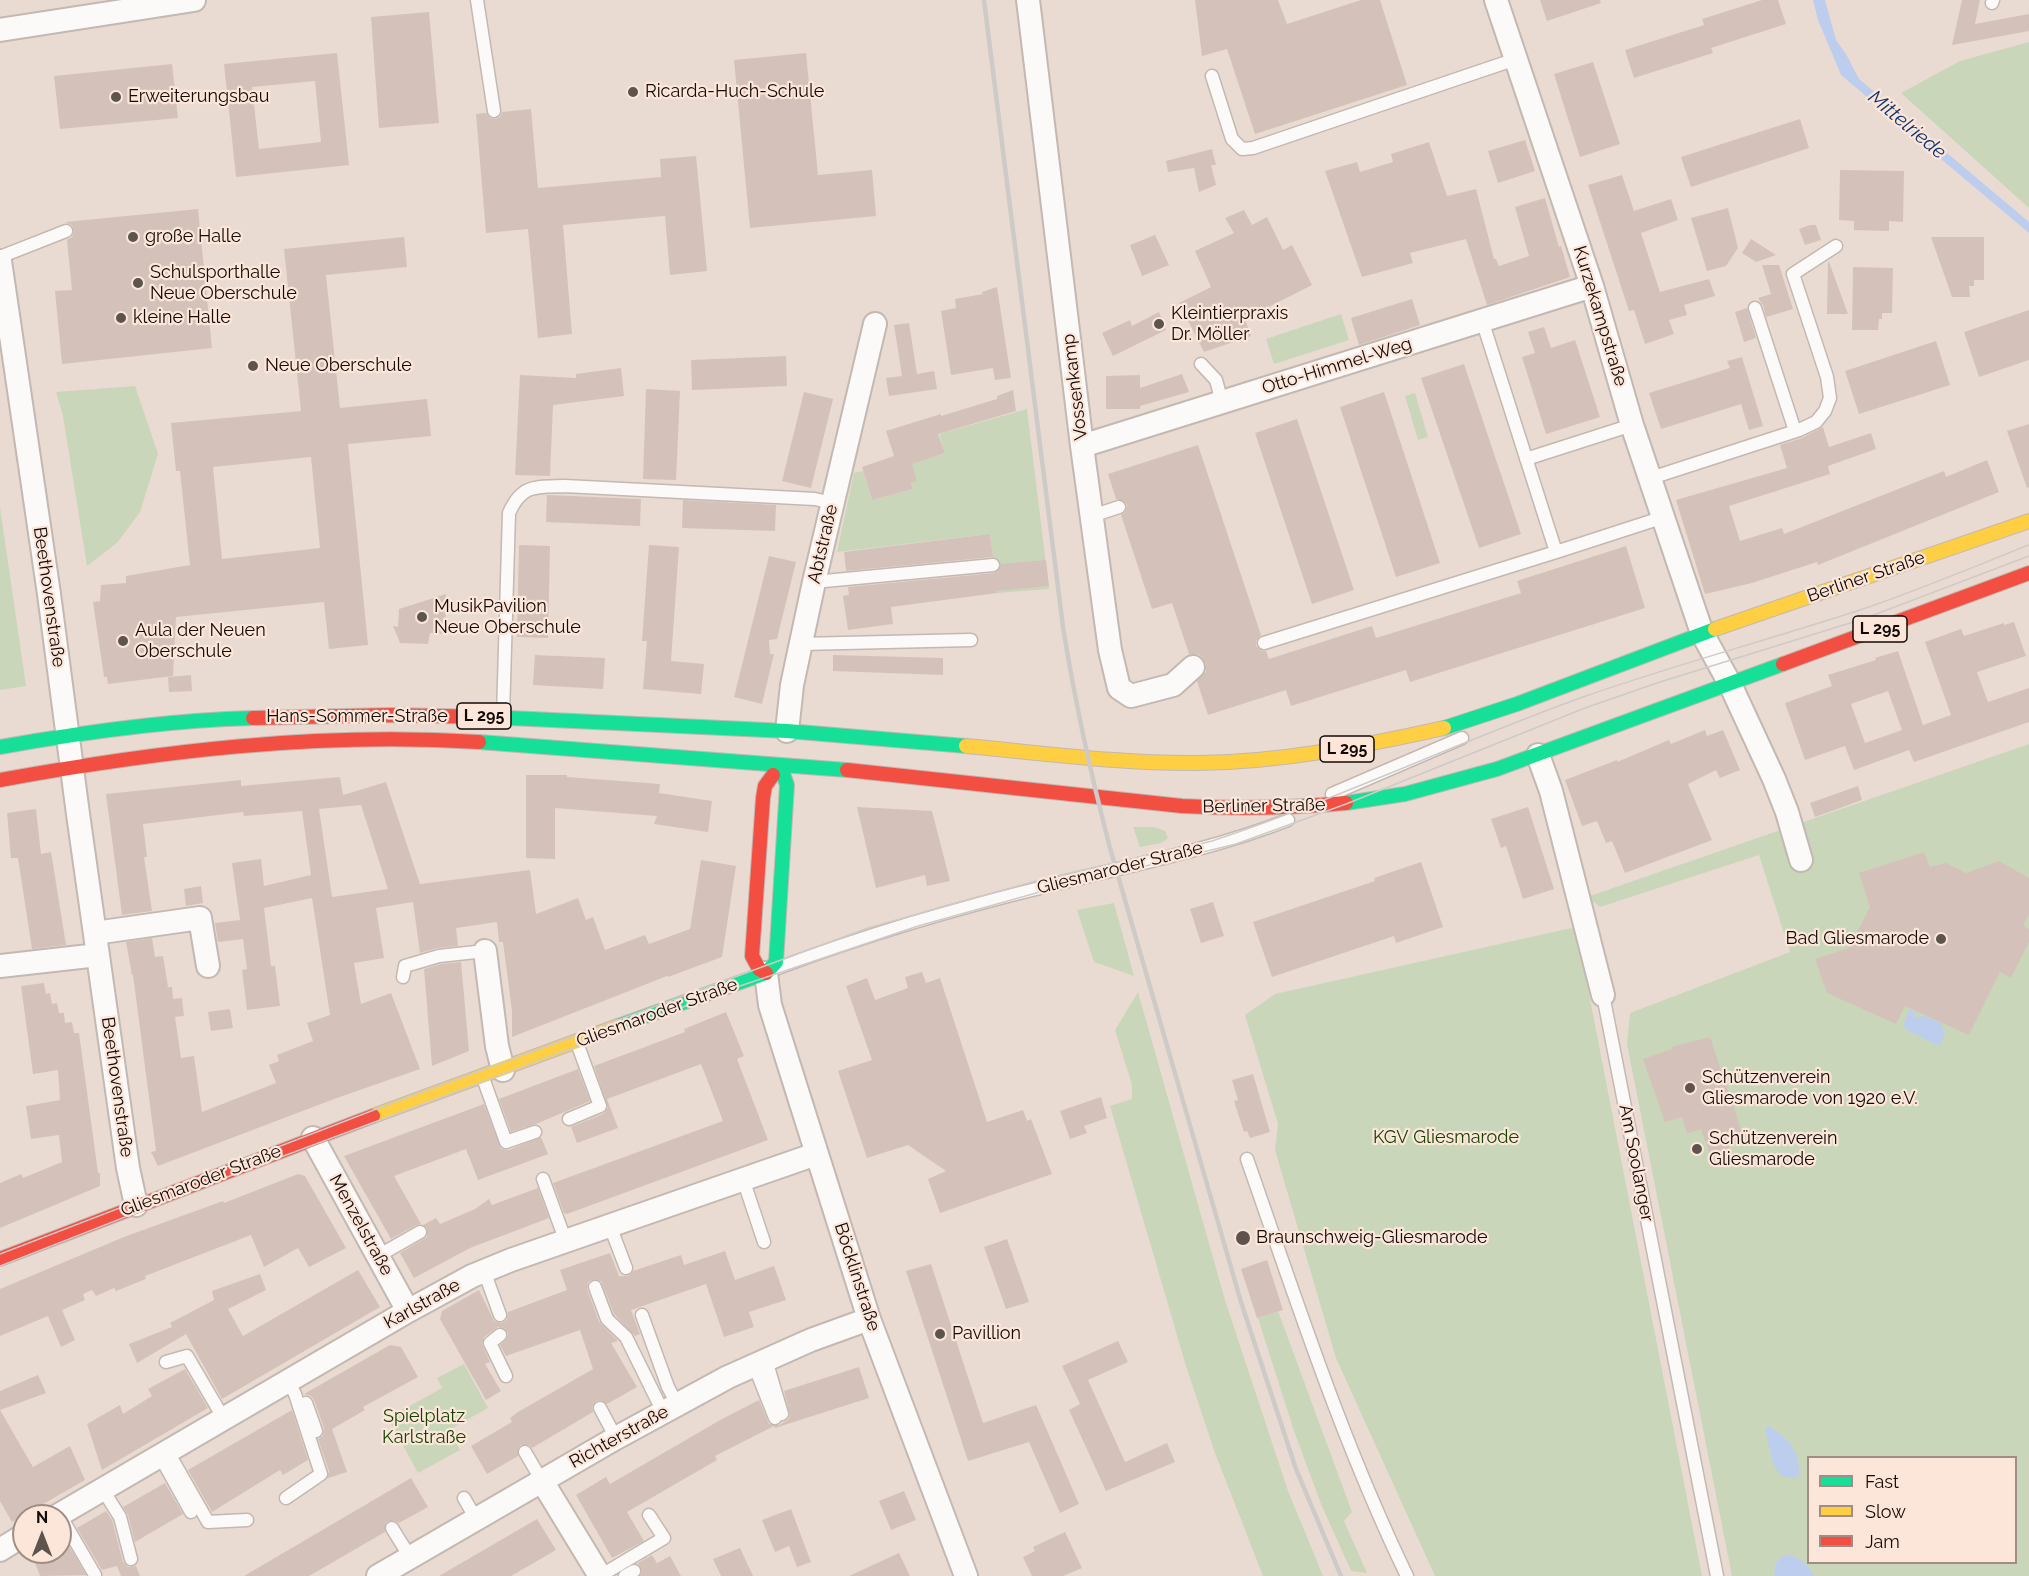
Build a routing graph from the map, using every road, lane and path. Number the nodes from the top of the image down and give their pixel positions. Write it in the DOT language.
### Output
graph roads {
  1 [pos="194,0"];
  2 [pos="477,0"];
  3 [pos="1028,0"];
  4 [pos="1496,0"];
  5 [pos="0,30"];
  6 [pos="1516,59"];
  7 [pos="1212,76"];
  8 [pos="494,111"];
  9 [pos="66,231"];
  10 [pos="1836,246"];
  11 [pos="0,259"];
  12 [pos="1592,286"];
  13 [pos="1755,308"];
  14 [pos="1482,320"];
  15 [pos="875,324"];
  16 [pos="1201,364"];
  17 [pos="1222,402"];
  18 [pos="1632,425"];
  19 [pos="1795,431"];
  20 [pos="1082,446"];
  21 [pos="1526,459"];
  22 [pos="1651,478"];
  23 [pos="832,503"];
  24 [pos="1119,507"];
  25 [pos="1092,516"];
  26 [pos="1664,517"];
  27 [pos="2029,521"];
  28 [pos="1556,552"];
  29 [pos="993,565"];
  30 [pos="2029,573"];
  31 [pos="814,582"];
  32 [pos="1702,633"];
  33 [pos="971,640"];
  34 [pos="801,644"];
  35 [pos="1264,644"];
  36 [pos="1193,667"];
  37 [pos="1730,684"];
  38 [pos="1558,687"];
  39 [pos="503,717"];
  40 [pos="67,735"];
  41 [pos="0,747"];
  42 [pos="784,750"];
  43 [pos="1538,754"];
  44 [pos="72,768"];
  45 [pos="0,780"];
  46 [pos="1326,805"];
  47 [pos="1801,860"];
  48 [pos="96,944"];
  49 [pos="485,951"];
  50 [pos="0,966"];
  51 [pos="208,966"];
  52 [pos="766,973"];
  53 [pos="404,977"];
  54 [pos="1603,995"];
  55 [pos="577,1042"];
  56 [pos="493,1073"];
  57 [pos="569,1119"];
  58 [pos="535,1132"];
  59 [pos="313,1138"];
  60 [pos="816,1154"];
  61 [pos="1247,1159"];
  62 [pos="543,1179"];
  63 [pos="743,1179"];
  64 [pos="136,1205"];
  65 [pos="610,1226"];
  66 [pos="420,1232"];
  67 [pos="566,1242"];
  68 [pos="764,1242"];
  69 [pos="378,1256"];
  70 [pos="0,1259"];
  71 [pos="626,1268"];
  72 [pos="484,1271"];
  73 [pos="595,1287"];
  74 [pos="408,1311"];
  75 [pos="500,1315"];
  76 [pos="642,1315"];
  77 [pos="869,1318"];
  78 [pos="500,1335"];
  79 [pos="166,1362"];
  80 [pos="760,1363"];
  81 [pos="506,1376"];
  82 [pos="292,1379"];
  83 [pos="600,1408"];
  84 [pos="670,1408"];
  85 [pos="778,1416"];
  86 [pos="224,1419"];
  87 [pos="316,1431"];
  88 [pos="616,1438"];
  89 [pos="525,1452"];
  90 [pos="164,1454"];
  91 [pos="542,1481"];
  92 [pos="103,1490"];
  93 [pos="286,1498"];
  94 [pos="464,1498"];
  95 [pos="72,1508"];
  96 [pos="191,1512"];
  97 [pos="649,1515"];
  98 [pos="476,1519"];
  99 [pos="247,1520"];
  100 [pos="392,1528"];
  101 [pos="72,1537"];
  102 [pos="410,1557"];
  103 [pos="131,1559"];
  104 [pos="95,1575"];
  105 [pos="378,1576"];
  106 [pos="600,1576"];
  107 [pos="966,1576"];
  108 [pos="1407,1576"];
  109 [pos="1717,1576"];
  1 -- 5 [label="street"];
  2 -- 8 [label="lane"];
  3 -- 20 [label="street, Vossenkamp"];
  4 -- 6 [label="street, Kurzekampstraße"];
  6 -- 7 [label="lane"];
  6 -- 12 [label="street, Kurzekampstraße"];
  9 -- 11 [label="lane"];
  10 -- 19 [label="lane"];
  11 -- 40 [label="street, Beethovenstraße"];
  12 -- 14 [label="street, Otto-Himmel-Weg"];
  12 -- 18 [label="street, Kurzekampstraße"];
  13 -- 19 [label="lane"];
  14 -- 17 [label="street, Otto-Himmel-Weg"];
  14 -- 21 [label="lane"];
  15 -- 23 [label="street, Abtstraße"];
  16 -- 17 [label="lane"];
  17 -- 20 [label="street, Otto-Himmel-Weg"];
  18 -- 21 [label="lane"];
  18 -- 22 [label="street, Kurzekampstraße"];
  19 -- 22 [label="lane"];
  20 -- 25 [label="street, Vossenkamp"];
  21 -- 28 [label="lane"];
  22 -- 26 [label="street, Kurzekampstraße"];
  23 -- 31 [label="street, Abtstraße"];
  23 -- 39 [label="lane"];
  24 -- 25 [label="lane"];
  25 -- 36 [label="street, Vossenkamp"];
  26 -- 28 [label="lane"];
  26 -- 32 [label="street, Kurzekampstraße"];
  27 -- 32 [label="main road, Berliner Straße / L 295"];
  28 -- 35 [label="lane"];
  29 -- 31 [label="lane"];
  30 -- 37 [label="main road, Berliner Straße / L 295"];
  31 -- 34 [label="street, Abtstraße"];
  32 -- 37 [label="street"];
  32 -- 38 [label="main road, Berliner Straße / L 295"];
  33 -- 34 [label="lane"];
  34 -- 42 [label="street, Abtstraße"];
  37 -- 43 [label="main road, Berliner Straße / L 295"];
  37 -- 47 [label="street"];
  38 -- 42 [label="main road, Berliner Straße / L 295"];
  38 -- 46 [label="lane"];
  39 -- 40 [label="main road, Hans-Sommer-Straße / L 295"];
  39 -- 42 [label="main road, Hans-Sommer-Straße / L 295"];
  40 -- 41 [label="main road, Hans-Sommer-Straße / L 295"];
  40 -- 44 [label="street, Beethovenstraße"];
  42 -- 44 [label="main road, Hans-Sommer-Straße / L 295"];
  42 -- 46 [label="main road, Berliner Straße / L 295"];
  42 -- 52 [label="main road, Abtstraße"];
  42 -- 52 [label="main road, Abtstraße"];
  43 -- 46 [label="main road, Berliner Straße / L 295"];
  43 -- 54 [label="street, Am Soolanger"];
  44 -- 45 [label="main road, Hans-Sommer-Straße / L 295"];
  44 -- 48 [label="street, Beethovenstraße"];
  46 -- 52 [label="lane, Gliesmaroder Straße"];
  48 -- 50 [label="street"];
  48 -- 51 [label="street"];
  48 -- 64 [label="street, Beethovenstraße"];
  49 -- 53 [label="lane"];
  49 -- 56 [label="street"];
  52 -- 55 [label="main road, Gliesmaroder Straße"];
  52 -- 60 [label="street, Böcklinstraße"];
  54 -- 109 [label="lane, Am Soolanger"];
  55 -- 56 [label="main road, Gliesmaroder Straße"];
  55 -- 57 [label="lane"];
  56 -- 58 [label="lane"];
  56 -- 59 [label="main road, Gliesmaroder Straße"];
  59 -- 64 [label="main road, Gliesmaroder Straße"];
  59 -- 69 [label="street, Menzelstraße"];
  60 -- 63 [label="street, Karlstraße"];
  60 -- 77 [label="street, Böcklinstraße"];
  61 -- 108 [label="lane"];
  62 -- 67 [label="lane"];
  63 -- 65 [label="street, Karlstraße"];
  63 -- 68 [label="lane"];
  64 -- 70 [label="main road, Gliesmaroder Straße"];
  65 -- 67 [label="street, Karlstraße"];
  65 -- 71 [label="lane"];
  66 -- 69 [label="lane"];
  67 -- 72 [label="street, Karlstraße"];
  69 -- 74 [label="street, Menzelstraße"];
  72 -- 74 [label="street, Karlstraße"];
  72 -- 75 [label="lane"];
  73 -- 84 [label="lane"];
  74 -- 82 [label="street, Karlstraße"];
  76 -- 84 [label="lane"];
  77 -- 80 [label="street, Richterstraße"];
  77 -- 107 [label="street, Böcklinstraße"];
  78 -- 81 [label="lane"];
  79 -- 86 [label="lane"];
  80 -- 84 [label="street, Richterstraße"];
  80 -- 85 [label="lane"];
  82 -- 86 [label="street, Karlstraße"];
  82 -- 87 [label="lane"];
  82 -- 93 [label="lane"];
  83 -- 88 [label="lane"];
  84 -- 88 [label="street, Richterstraße"];
  86 -- 90 [label="street, Karlstraße"];
  88 -- 91 [label="street, Richterstraße"];
  89 -- 91 [label="lane"];
  90 -- 92 [label="street, Karlstraße"];
  90 -- 96 [label="lane"];
  90 -- 99 [label="lane"];
  91 -- 98 [label="street, Richterstraße"];
  91 -- 106 [label="street"];
  92 -- 95 [label="street, Karlstraße"];
  92 -- 103 [label="lane"];
  94 -- 98 [label="lane"];
  97 -- 106 [label="lane"];
  98 -- 102 [label="street, Richterstraße"];
  100 -- 102 [label="lane"];
  101 -- 104 [label="lane"];
  102 -- 105 [label="street, Richterstraße"];
}
